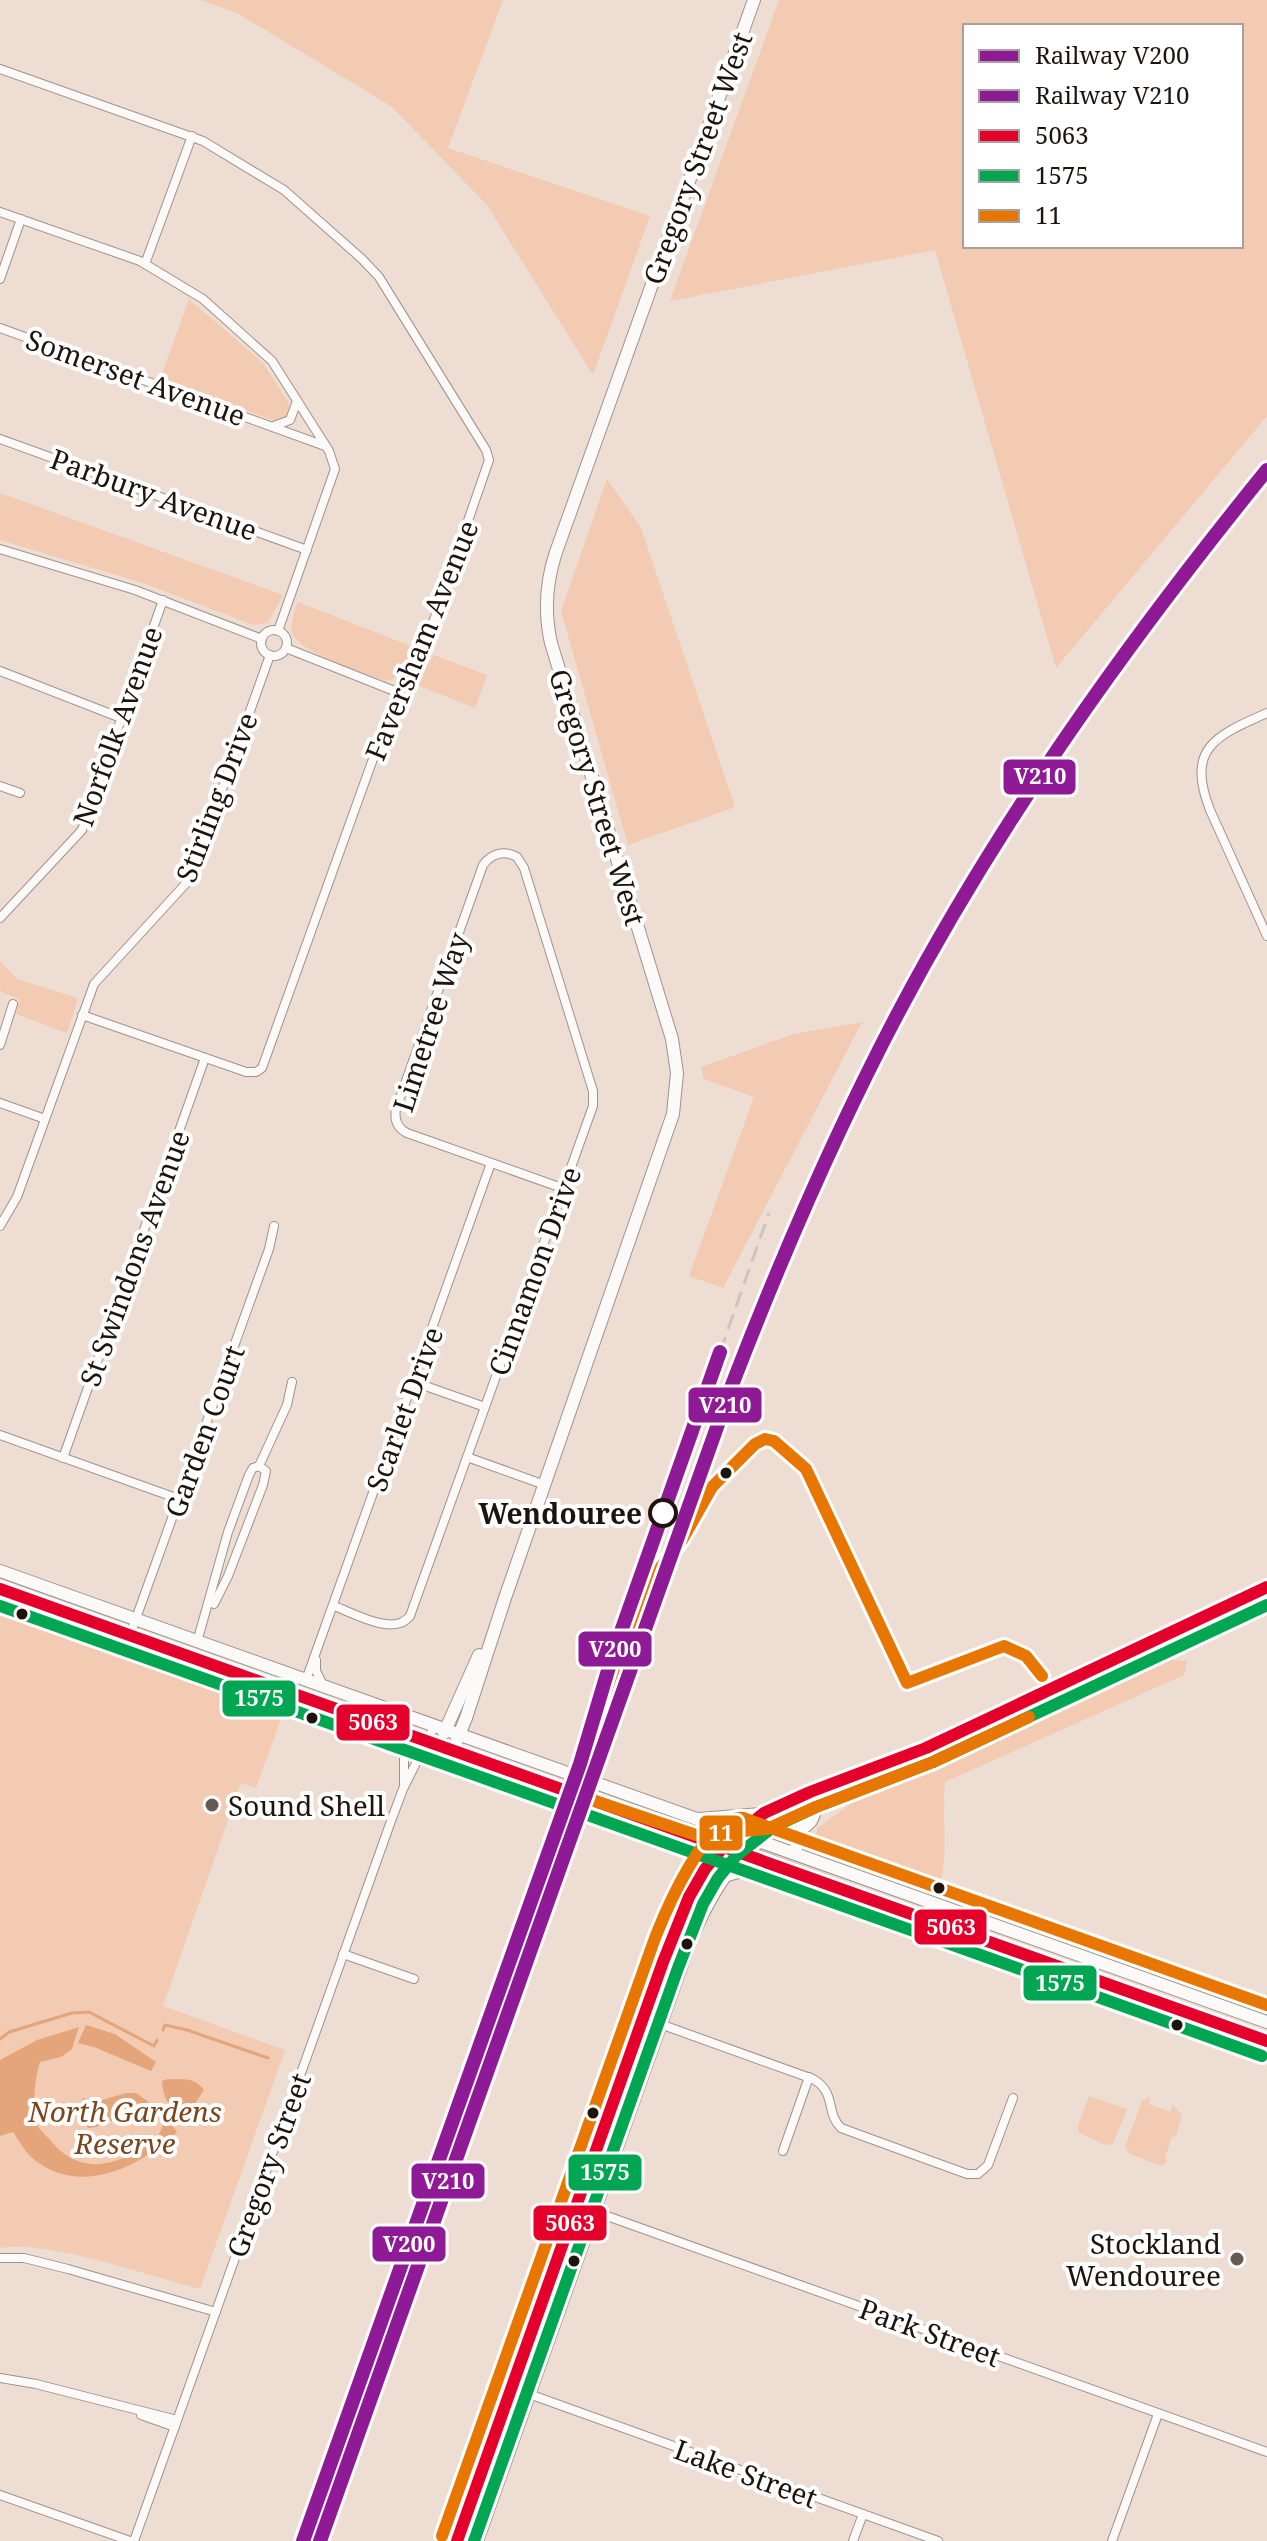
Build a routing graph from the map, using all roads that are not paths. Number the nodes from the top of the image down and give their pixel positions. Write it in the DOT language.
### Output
graph roads {
  1 [pos="754,0"];
  2 [pos="0,69"];
  3 [pos="192,136"];
  4 [pos="0,212"];
  5 [pos="21,219"];
  6 [pos="145,264"];
  7 [pos="0,279"];
  8 [pos="0,328"];
  9 [pos="297,400"];
  10 [pos="272,426"];
  11 [pos="0,439"];
  12 [pos="326,446"];
  13 [pos="0,549"];
  14 [pos="307,550"];
  15 [pos="163,600"];
  16 [pos="278,631"];
  17 [pos="262,639"];
  18 [pos="286,648"];
  19 [pos="270,655"];
  20 [pos="0,671"];
  21 [pos="397,692"];
  22 [pos="1267,713"];
  23 [pos="121,718"];
  24 [pos="0,786"];
  25 [pos="20,793"];
  26 [pos="504,853"];
  27 [pos="1,916"];
  28 [pos="1267,936"];
  29 [pos="13,1004"];
  30 [pos="82,1015"];
  31 [pos="0,1045"];
  32 [pos="205,1058"];
  33 [pos="0,1103"];
  34 [pos="45,1119"];
  35 [pos="491,1163"];
  36 [pos="562,1188"];
  37 [pos="0,1226"];
  38 [pos="274,1226"];
  39 [pos="292,1382"];
  40 [pos="414,1382"];
  41 [pos="485,1407"];
  42 [pos="0,1435"];
  43 [pos="467,1457"];
  44 [pos="63,1458"];
  45 [pos="259,1466"];
  46 [pos="247,1480"];
  47 [pos="263,1485"];
  48 [pos="545,1485"];
  49 [pos="179,1499"];
  50 [pos="230,1526"];
  51 [pos="246,1532"];
  52 [pos="0,1571"];
  53 [pos="1267,1587"];
  54 [pos="0,1589"];
  55 [pos="505,1598"];
  56 [pos="1267,1598"];
  57 [pos="334,1606"];
  58 [pos="1217,1615"];
  59 [pos="136,1620"];
  60 [pos="205,1622"];
  61 [pos="130,1635"];
  62 [pos="197,1642"];
  63 [pos="316,1655"];
  64 [pos="306,1680"];
  65 [pos="324,1687"];
  66 [pos="1036,1700"];
  67 [pos="440,1727"];
  68 [pos="400,1733"];
  69 [pos="460,1733"];
  70 [pos="433,1745"];
  71 [pos="452,1752"];
  72 [pos="403,1789"];
  73 [pos="817,1807"];
  74 [pos="764,1813"];
  75 [pos="698,1819"];
  76 [pos="675,1827"];
  77 [pos="738,1833"];
  78 [pos="759,1841"];
  79 [pos="725,1845"];
  80 [pos="745,1852"];
  81 [pos="795,1853"];
  82 [pos="786,1867"];
  83 [pos="724,1876"];
  84 [pos="694,1886"];
  85 [pos="343,1954"];
  86 [pos="414,1979"];
  87 [pos="643,2018"];
  88 [pos="1267,2022"];
  89 [pos="660,2024"];
  90 [pos="1267,2041"];
  91 [pos="809,2077"];
  92 [pos="1013,2098"];
  93 [pos="783,2151"];
  94 [pos="593,2158"];
  95 [pos="610,2164"];
  96 [pos="593,2211"];
  97 [pos="0,2258"];
  98 [pos="216,2312"];
  99 [pos="0,2378"];
  100 [pos="529,2394"];
  101 [pos="509,2397"];
  102 [pos="553,2404"];
  103 [pos="523,2410"];
  104 [pos="1158,2414"];
  105 [pos="176,2424"];
  106 [pos="1267,2452"];
  107 [pos="0,2495"];
  108 [pos="863,2514"];
  109 [pos="132,2541"];
  110 [pos="457,2541"];
  111 [pos="477,2541"];
  112 [pos="853,2541"];
  113 [pos="938,2541"];
  114 [pos="1112,2541"];
  1 -- 48 [label="main road, Gregory Street West"];
  2 -- 3 [label="street, Faversham Avenue"];
  3 -- 6 [label="street"];
  3 -- 21 [label="street, Faversham Avenue"];
  4 -- 5 [label="street"];
  5 -- 6 [label="street"];
  5 -- 7 [label="street"];
  6 -- 9 [label="street"];
  8 -- 10 [label="street, Somerset Avenue"];
  9 -- 10 [label="street, Somerset Avenue"];
  9 -- 12 [label="street"];
  10 -- 12 [label="street, Somerset Avenue"];
  11 -- 14 [label="street, Parbury Avenue"];
  12 -- 14 [label="street"];
  13 -- 15 [label="street"];
  14 -- 16 [label="street"];
  15 -- 17 [label="street"];
  15 -- 23 [label="street, Norfolk Avenue"];
  16 -- 17 [label="street"];
  16 -- 18 [label="street"];
  17 -- 19 [label="street"];
  18 -- 19 [label="street"];
  18 -- 21 [label="street"];
  19 -- 30 [label="street, Stirling Drive"];
  20 -- 23 [label="street"];
  21 -- 32 [label="street, Faversham Avenue"];
  22 -- 28 [label="street"];
  23 -- 27 [label="street, Norfolk Avenue"];
  24 -- 25 [label="street"];
  26 -- 35 [label="street, Limetree Way"];
  26 -- 36 [label="street, Cinnamon Drive"];
  29 -- 31 [label="street"];
  30 -- 32 [label="street"];
  30 -- 34 [label="street, Stirling Drive"];
  32 -- 44 [label="street, St Swindons Avenue"];
  33 -- 34 [label="street"];
  34 -- 37 [label="street, Stirling Drive"];
  35 -- 36 [label="street, Limetree Way"];
  35 -- 40 [label="street, Scarlet Drive"];
  36 -- 41 [label="street, Cinnamon Drive"];
  38 -- 49 [label="street, Garden Court"];
  39 -- 45 [label="street"];
  40 -- 41 [label="street"];
  40 -- 57 [label="street, Scarlet Drive"];
  41 -- 43 [label="street, Cinnamon Drive"];
  42 -- 44 [label="street"];
  43 -- 48 [label="street"];
  43 -- 57 [label="street, Cinnamon Drive"];
  44 -- 49 [label="street"];
  45 -- 46 [label="street"];
  45 -- 47 [label="street"];
  46 -- 47 [label="street"];
  46 -- 50 [label="street"];
  47 -- 51 [label="street"];
  48 -- 55 [label="main road, Gregory Street West"];
  49 -- 59 [label="street, Garden Court"];
  50 -- 51 [label="street"];
  50 -- 60 [label="street"];
  51 -- 60 [label="street"];
  52 -- 59 [label="main road"];
  53 -- 58 [label="main road"];
  54 -- 61 [label="main road"];
  55 -- 67 [label="main road, Gregory Street West"];
  55 -- 69 [label="main road, Gregory Street West"];
  56 -- 58 [label="main road"];
  57 -- 63 [label="street, Scarlet Drive"];
  58 -- 66 [label="main road"];
  59 -- 61 [label="street, Garden Court"];
  59 -- 62 [label="main road"];
  60 -- 62 [label="street"];
  61 -- 68 [label="main road"];
  62 -- 64 [label="main road"];
  63 -- 64 [label="street, Scarlet Drive"];
  63 -- 65 [label="street"];
  64 -- 65 [label="main road"];
  65 -- 67 [label="main road"];
  66 -- 73 [label="main road"];
  66 -- 74 [label="main road"];
  67 -- 69 [label="main road"];
  67 -- 70 [label="main road, Gregory Street West"];
  68 -- 70 [label="main road"];
  68 -- 72 [label="street, Gregory Street"];
  69 -- 71 [label="main road, Gregory Street West"];
  69 -- 75 [label="main road"];
  70 -- 71 [label="main road"];
  70 -- 72 [label="street, Gregory Street"];
  71 -- 76 [label="main road"];
  72 -- 85 [label="street, Gregory Street"];
  73 -- 78 [label="main road"];
  73 -- 81 [label="main road"];
  74 -- 75 [label="main road"];
  74 -- 77 [label="main road"];
  75 -- 77 [label="main road"];
  76 -- 79 [label="main road"];
  76 -- 84 [label="main road"];
  77 -- 78 [label="main road"];
  77 -- 79 [label="main road"];
  78 -- 80 [label="main road"];
  78 -- 81 [label="main road"];
  79 -- 80 [label="main road"];
  79 -- 84 [label="main road"];
  80 -- 82 [label="main road"];
  80 -- 83 [label="main road"];
  81 -- 88 [label="main road"];
  82 -- 83 [label="main road"];
  82 -- 90 [label="main road"];
  83 -- 89 [label="main road"];
  84 -- 87 [label="main road"];
  85 -- 86 [label="street"];
  85 -- 98 [label="street, Gregory Street"];
  87 -- 89 [label="main road"];
  87 -- 94 [label="main road"];
  89 -- 91 [label="street"];
  89 -- 95 [label="main road"];
  91 -- 92 [label="street"];
  91 -- 93 [label="street"];
  94 -- 95 [label="main road"];
  94 -- 101 [label="main road"];
  95 -- 96 [label="main road"];
  96 -- 100 [label="main road"];
  96 -- 104 [label="street, Park Street"];
  97 -- 98 [label="street"];
  98 -- 105 [label="street, Gregory Street"];
  99 -- 105 [label="street"];
  100 -- 101 [label="street"];
  100 -- 102 [label="street, Lake Street"];
  100 -- 103 [label="main road"];
  101 -- 110 [label="main road"];
  102 -- 103 [label="street"];
  102 -- 108 [label="street, Lake Street"];
  103 -- 111 [label="main road"];
  104 -- 106 [label="street, Park Street"];
  104 -- 114 [label="street"];
  105 -- 109 [label="street, Gregory Street"];
  107 -- 109 [label="street"];
  108 -- 112 [label="street"];
  108 -- 113 [label="street, Lake Street"];
}
